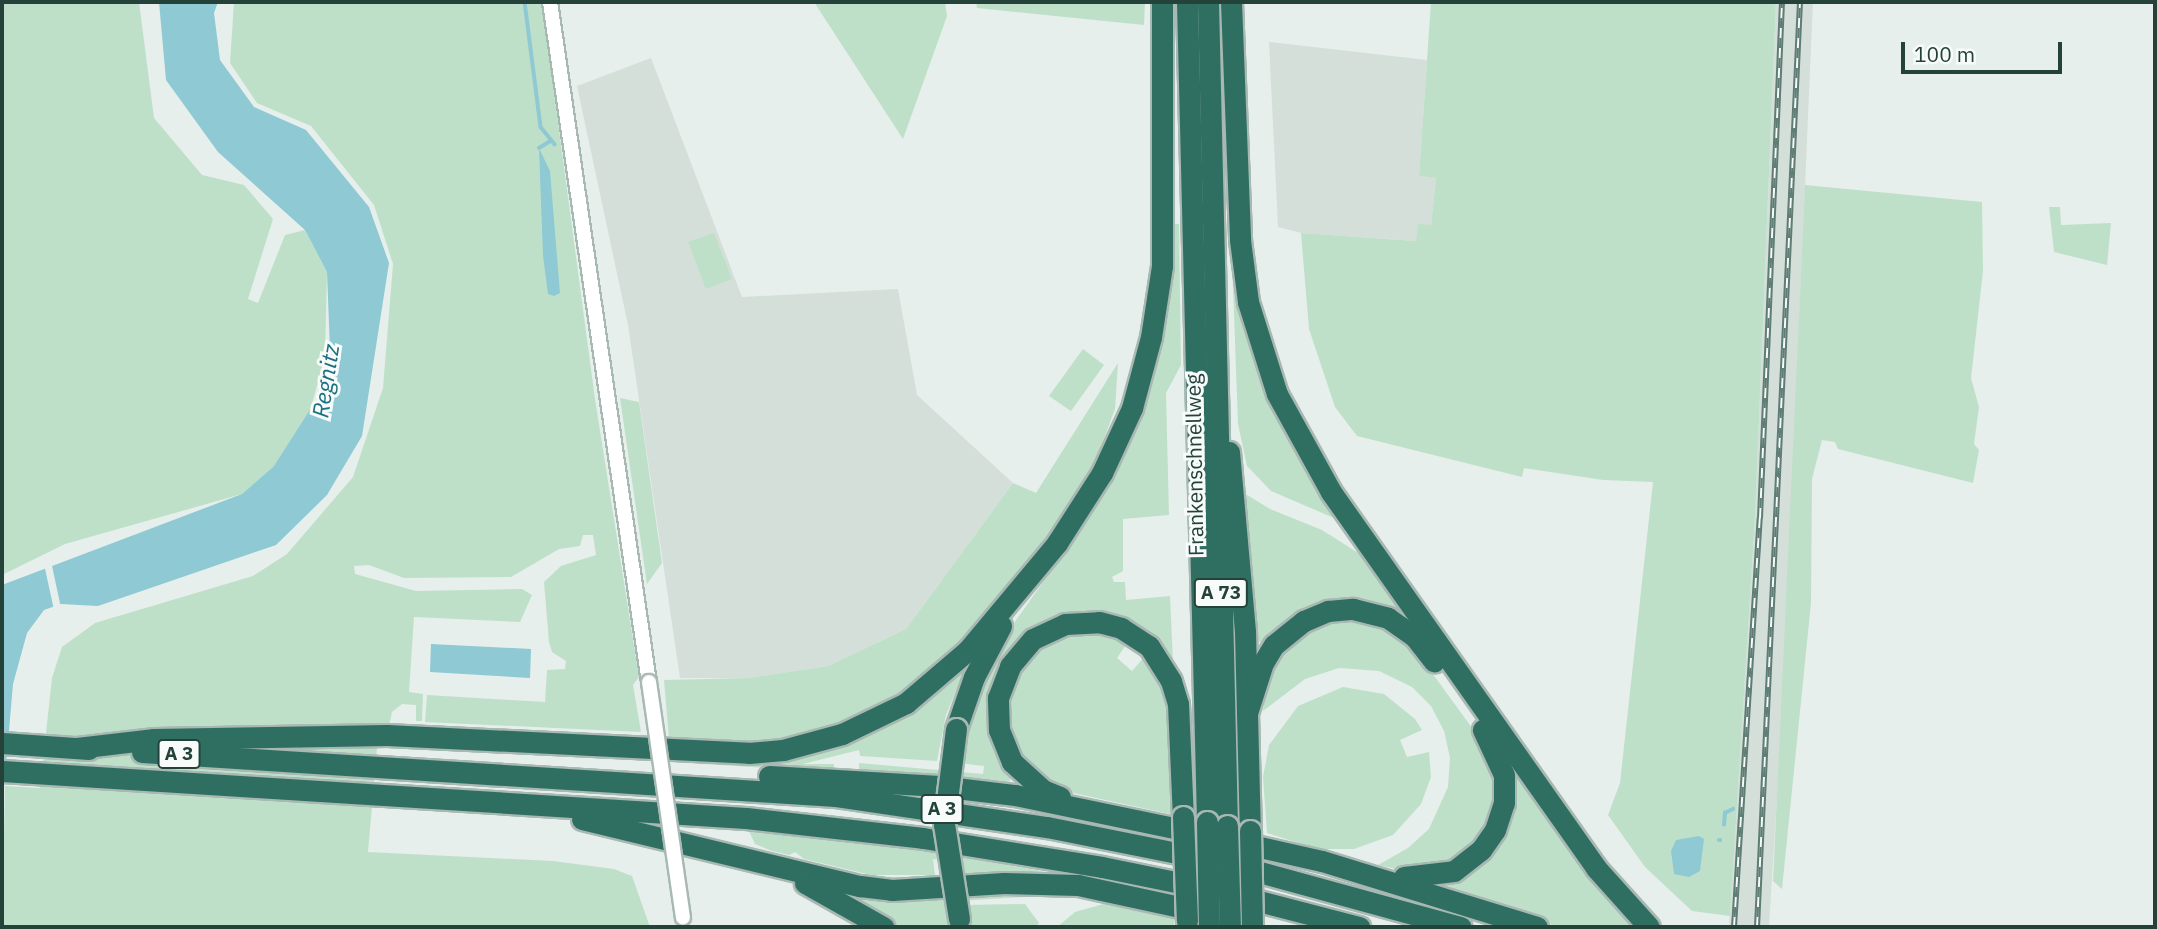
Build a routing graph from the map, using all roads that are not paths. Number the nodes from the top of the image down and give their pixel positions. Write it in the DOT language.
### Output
graph roads {
  1 [pos="550,2"];
  2 [pos="1161,2"];
  3 [pos="1187,2"];
  4 [pos="1208,2"];
  5 [pos="1231,2"];
  6 [pos="1217,360"];
  7 [pos="1031,577"];
  8 [pos="1247,713"];
  9 [pos="2,743"];
  10 [pos="75,748"];
  11 [pos="282,749"];
  12 [pos="411,763"];
  13 [pos="2,771"];
  14 [pos="419,797"];
  15 [pos="1136,818"];
  16 [pos="1217,824"];
  17 [pos="744,859"];
  18 [pos="1322,862"];
  19 [pos="684,922"];
  20 [pos="961,923"];
  21 [pos="1187,924"];
  22 [pos="883,927"];
  23 [pos="1216,927"];
  24 [pos="1252,927"];
  25 [pos="1266,927"];
  26 [pos="1359,927"];
  27 [pos="1461,927"];
  28 [pos="1537,927"];
  29 [pos="1649,927"];
  1 -- 19 [label="street, bridge"];
  2 -- 7 [label="highway"];
  3 -- 16 [label="highway, Frankenschnellweg / A 73"];
  4 -- 6 [label="highway, Frankenschnellweg / A 73"];
  5 -- 29 [label="highway"];
  6 -- 8 [label="highway"];
  6 -- 16 [label="highway, Frankenschnellweg / A 73"];
  7 -- 11 [label="highway, A 3"];
  7 -- 20 [label="highway, bridge"];
  8 -- 18 [label="highway"];
  8 -- 24 [label="highway, bridge"];
  9 -- 10 [label="highway, A 3"];
  10 -- 11 [label="highway, A 3"];
  10 -- 11 [label="highway"];
  11 -- 12 [label="highway, A 3"];
  12 -- 15 [label="highway"];
  12 -- 27 [label="highway, A 3"];
  13 -- 14 [label="highway, A 3"];
  14 -- 17 [label="highway"];
  14 -- 26 [label="highway, A 3"];
  15 -- 18 [label="highway"];
  15 -- 21 [label="highway, bridge"];
  16 -- 23 [label="highway, Frankenschnellweg / A 73, bridge"];
  17 -- 22 [label="highway"];
  17 -- 25 [label="highway"];
  18 -- 28 [label="highway"];
}
